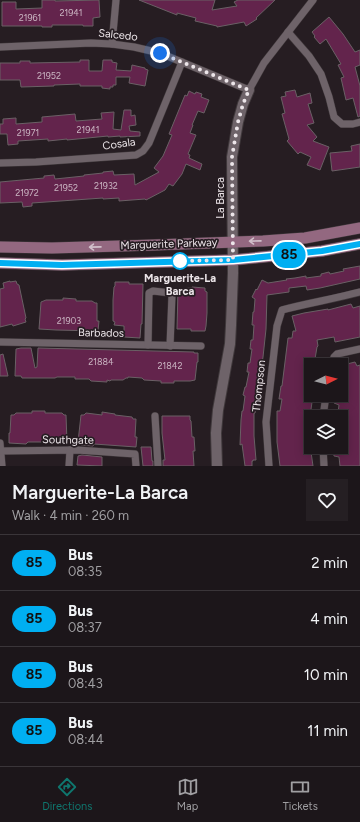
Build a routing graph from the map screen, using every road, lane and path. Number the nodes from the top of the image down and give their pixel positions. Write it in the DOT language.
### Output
graph roads {
  1 [pos="116,0"];
  2 [pos="313,0"];
  3 [pos="288,32"];
  4 [pos="112,44"];
  5 [pos="0,47"];
  6 [pos="182,62"];
  7 [pos="249,90"];
  8 [pos="360,122"];
  9 [pos="0,163"];
  10 [pos="360,228"];
  11 [pos="232,242"];
  12 [pos="360,244"];
  13 [pos="0,248"];
  14 [pos="233,260"];
  15 [pos="0,264"];
  16 [pos="360,292"];
  17 [pos="0,342"];
  18 [pos="148,345"];
  19 [pos="170,346"];
  20 [pos="201,346"];
  21 [pos="360,349"];
  22 [pos="334,358"];
  23 [pos="155,416"];
  24 [pos="0,443"];
  25 [pos="70,450"];
  26 [pos="1,451"];
  27 [pos="323,454"];
  28 [pos="2,466"];
  29 [pos="69,466"];
  30 [pos="136,466"];
  31 [pos="158,466"];
  32 [pos="217,466"];
  33 [pos="269,466"];
  34 [pos="324,466"];
  1 -- 4 [label="street"];
  2 -- 3 [label="street, La Barca"];
  3 -- 7 [label="street, La Barca"];
  3 -- 8 [label="street"];
  4 -- 5 [label="street, Salcedo"];
  4 -- 6 [label="street, Salcedo"];
  6 -- 7 [label="street, Salcedo"];
  6 -- 9 [label="street, Cosala"];
  7 -- 11 [label="street, La Barca"];
  10 -- 11 [label="main road, Marguerite Parkway, one-way"];
  11 -- 13 [label="main road, Marguerite Parkway, one-way"];
  11 -- 14 [label="street, La Barca"];
  12 -- 14 [label="main road, Marguerite Parkway"];
  14 -- 15 [label="main road, Marguerite Parkway"];
  14 -- 32 [label="street, La Barca"];
  16 -- 33 [label="street, Thompson"];
  17 -- 18 [label="street, Barbados"];
  18 -- 19 [label="street, Barbados"];
  18 -- 19 [label="street"];
  19 -- 20 [label="street, Barbados"];
  21 -- 22 [label="street"];
  23 -- 31 [label="street"];
  24 -- 26 [label="street"];
  25 -- 26 [label="street, Southgate"];
  25 -- 29 [label="street"];
  25 -- 30 [label="street, Southgate"];
  26 -- 28 [label="street"];
  27 -- 34 [label="street"];
}
